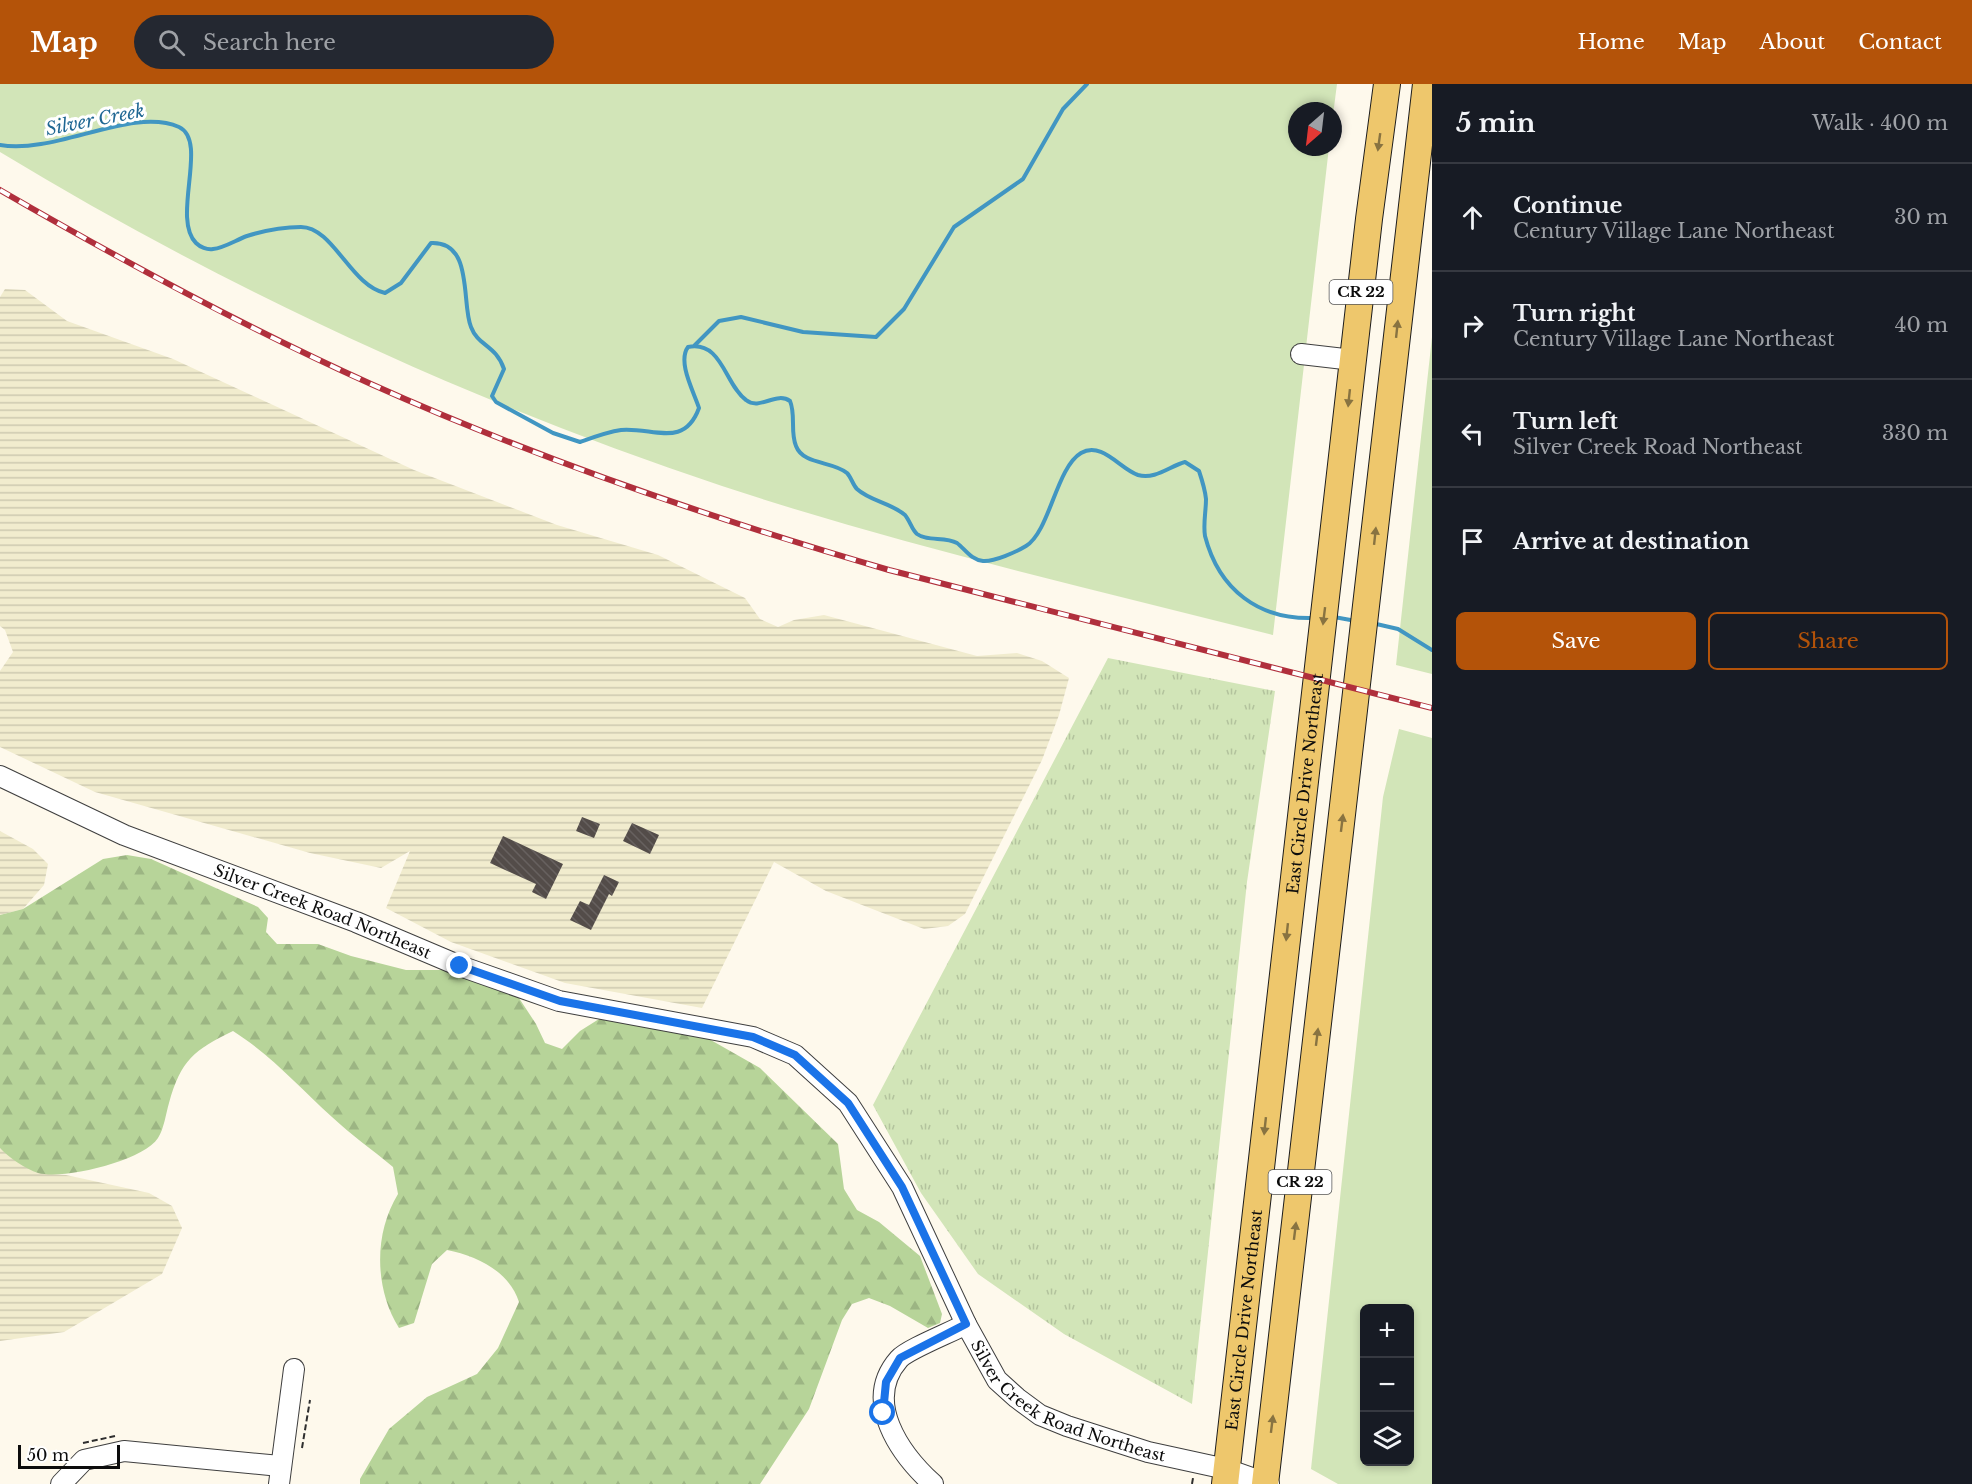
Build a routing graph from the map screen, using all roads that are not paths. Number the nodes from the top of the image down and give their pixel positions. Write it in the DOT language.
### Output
graph roads {
  1 [pos="1387,84"];
  2 [pos="1426,84"];
  3 [pos="1301,354"];
  4 [pos="1353,360"];
  5 [pos="0,776"];
  6 [pos="966,1324"];
  7 [pos="294,1369"];
  8 [pos="280,1475"];
  9 [pos="1226,1476"];
  10 [pos="1267,1483"];
  11 [pos="62,1484"];
  12 [pos="933,1484"];
  1 -- 4 [label="main road, East Circle Drive Northeast / CR 22, one-way"];
  10 -- 2 [label="main road, CR 22, one-way"];
  3 -- 4 [label="street"];
  4 -- 9 [label="main road, East Circle Drive Northeast / CR 22, one-way"];
  5 -- 6 [label="street, Silver Creek Road Northeast"];
  6 -- 9 [label="street, Silver Creek Road Northeast"];
  6 -- 12 [label="street"];
  7 -- 8 [label="street"];
  8 -- 11 [label="street"];
  9 -- 10 [label="street, Silver Creek Road Northeast"];
}
